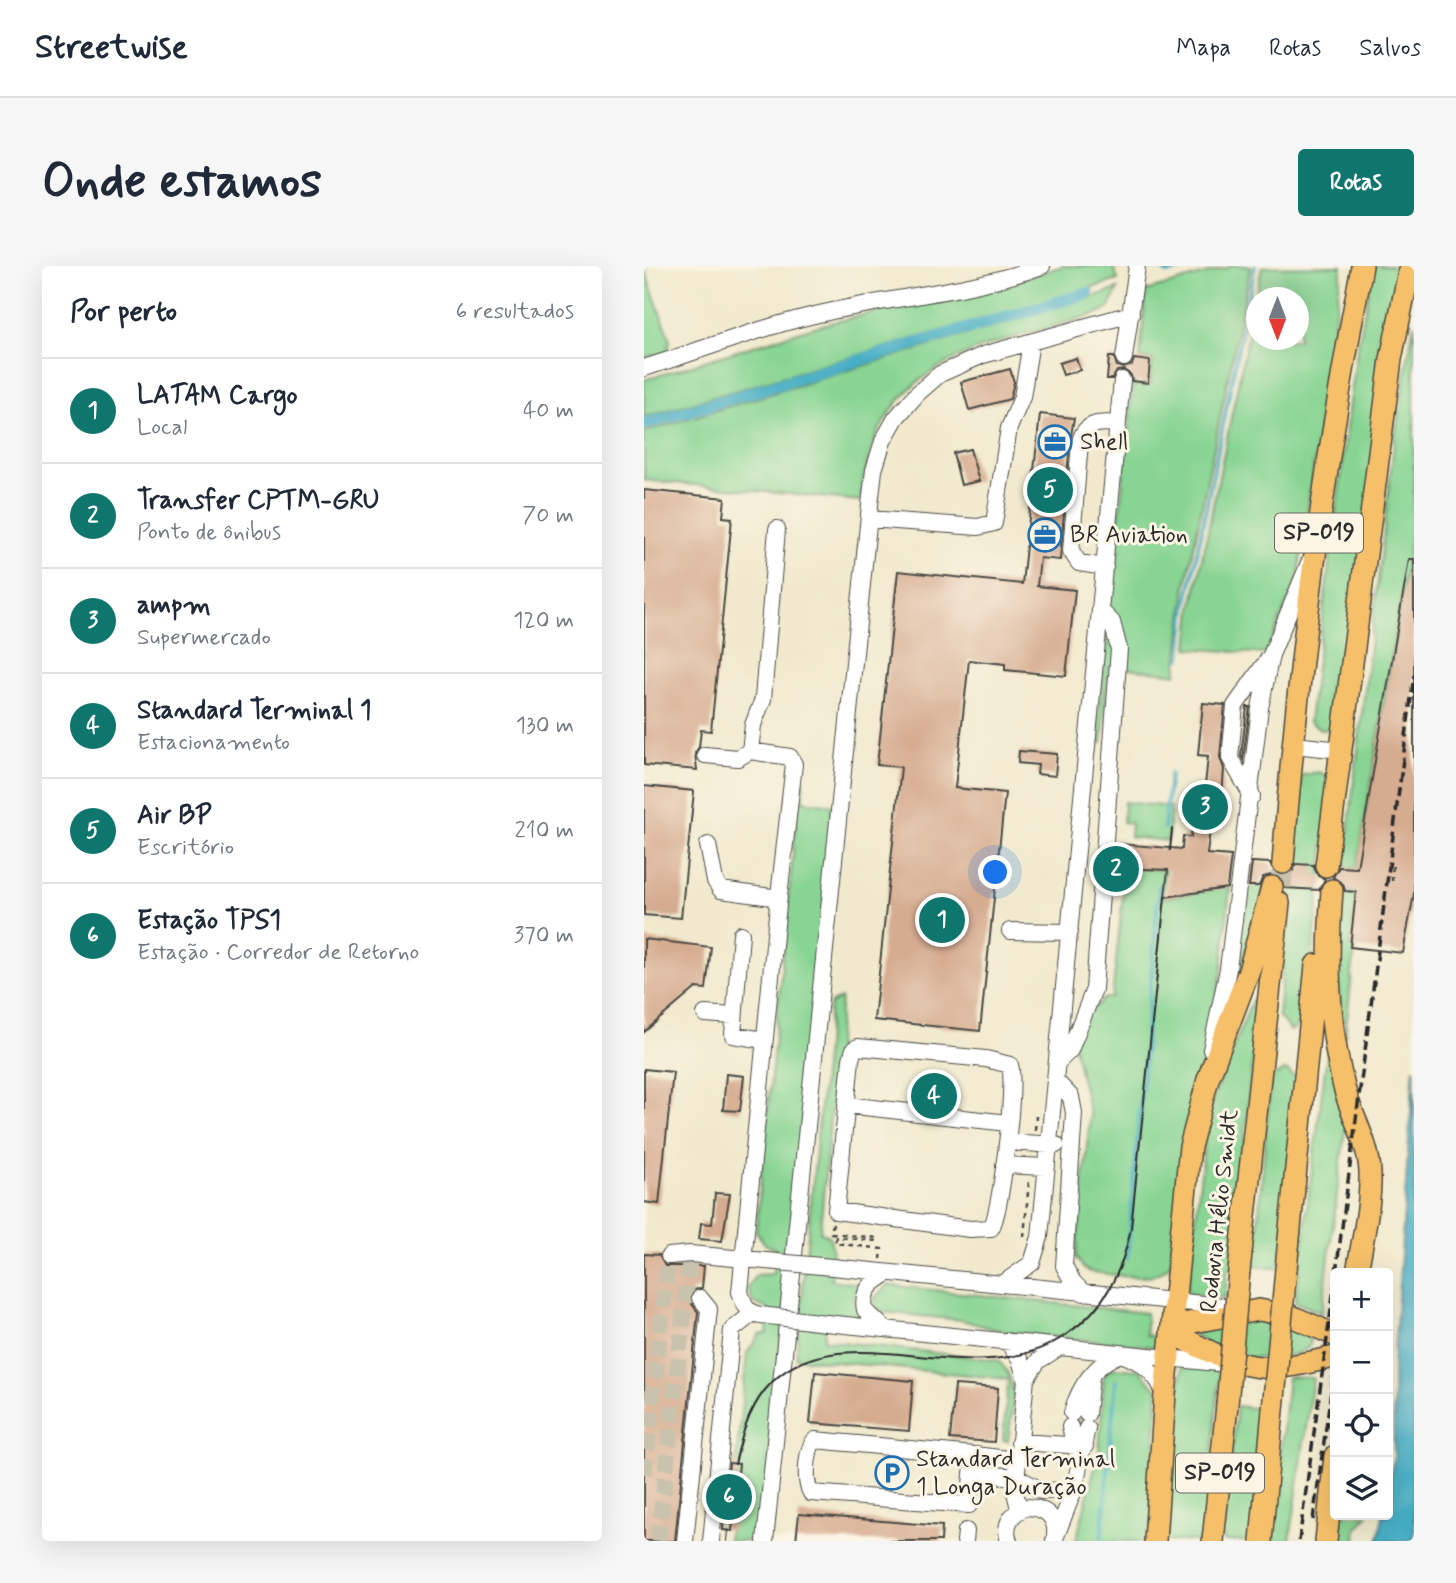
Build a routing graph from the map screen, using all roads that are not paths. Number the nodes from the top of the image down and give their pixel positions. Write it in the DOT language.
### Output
graph roads {
  1 [pos="1042,266"];
  2 [pos="1137,266"];
  3 [pos="1362,266"];
  4 [pos="1410,266"];
  5 [pos="1131,314"];
  6 [pos="1031,342"];
  7 [pos="1124,358"];
  8 [pos="644,369"];
  9 [pos="1122,380"];
  10 [pos="1118,424"];
  11 [pos="869,519"];
  12 [pos="777,529"];
  13 [pos="1317,545"];
  14 [pos="1105,567"];
  15 [pos="1101,611"];
  16 [pos="1271,655"];
  17 [pos="1294,745"];
  18 [pos="1341,750"];
  19 [pos="750,751"];
  20 [pos="705,755"];
  21 [pos="1086,761"];
  22 [pos="1110,764"];
  23 [pos="1252,796"];
  24 [pos="708,845"];
  25 [pos="1279,863"];
  26 [pos="1329,866"];
  27 [pos="778,905"];
  28 [pos="1010,931"];
  29 [pos="1070,932"];
  30 [pos="741,934"];
  31 [pos="705,1014"];
  32 [pos="733,1016"];
  33 [pos="764,1040"];
  34 [pos="1058,1062"];
  35 [pos="1056,1081"];
  36 [pos="846,1105"];
  37 [pos="1200,1105"];
  38 [pos="1008,1123"];
  39 [pos="1007,1142"];
  40 [pos="1048,1145"];
  41 [pos="1072,1146"];
  42 [pos="1004,1165"];
  43 [pos="1038,1167"];
  44 [pos="669,1256"];
  45 [pos="743,1259"];
  46 [pos="884,1266"];
  47 [pos="1358,1268"];
  48 [pos="1177,1273"];
  49 [pos="1002,1284"];
  50 [pos="1084,1293"];
  51 [pos="1125,1296"];
  52 [pos="700,1298"];
  53 [pos="1174,1301"];
  54 [pos="1259,1310"];
  55 [pos="757,1315"];
  56 [pos="884,1328"];
  57 [pos="1171,1329"];
  58 [pos="1330,1333"];
  59 [pos="1007,1341"];
  60 [pos="1060,1347"];
  61 [pos="1122,1354"];
  62 [pos="1330,1358"];
  63 [pos="1168,1359"];
  64 [pos="1254,1367"];
  65 [pos="1026,1379"];
  66 [pos="1165,1394"];
  67 [pos="1019,1442"];
  68 [pos="1079,1450"];
  69 [pos="974,1455"];
  70 [pos="1335,1457"];
  71 [pos="1017,1460"];
  72 [pos="972,1474"];
  73 [pos="1017,1477"];
  74 [pos="1074,1490"];
  75 [pos="1019,1509"];
  76 [pos="1054,1539"];
  77 [pos="685,1541"];
  78 [pos="710,1541"];
  79 [pos="765,1541"];
  80 [pos="1009,1541"];
  81 [pos="1155,1541"];
  82 [pos="1213,1541"];
  83 [pos="1261,1541"];
  84 [pos="1326,1541"];
  1 -- 8 [label="street"];
  2 -- 5 [label="street"];
  3 -- 13 [label="main road, SP-019"];
  4 -- 18 [label="main road, SP-019"];
  5 -- 6 [label="street"];
  5 -- 7 [label="street"];
  6 -- 11 [label="street"];
  6 -- 11 [label="street"];
  9 -- 10 [label="street"];
  10 -- 14 [label="street"];
  10 -- 14 [label="street"];
  11 -- 79 [label="street"];
  12 -- 19 [label="street"];
  13 -- 16 [label="street"];
  13 -- 17 [label="main road, SP-019"];
  14 -- 15 [label="street"];
  15 -- 21 [label="street"];
  15 -- 22 [label="street"];
  16 -- 23 [label="street"];
  16 -- 23 [label="street"];
  17 -- 18 [label="street"];
  17 -- 25 [label="main road, SP-019"];
  18 -- 26 [label="main road, SP-019"];
  19 -- 20 [label="street"];
  19 -- 27 [label="street"];
  21 -- 22 [label="street"];
  21 -- 29 [label="street"];
  22 -- 34 [label="street"];
  23 -- 37 [label="street"];
  24 -- 27 [label="street"];
  27 -- 33 [label="street"];
  28 -- 29 [label="street"];
  29 -- 34 [label="street"];
  30 -- 32 [label="street"];
  31 -- 32 [label="street"];
  32 -- 33 [label="street"];
  33 -- 45 [label="street"];
  34 -- 35 [label="street"];
  35 -- 40 [label="street"];
  35 -- 41 [label="street"];
  36 -- 38 [label="street"];
  36 -- 38 [label="street"];
  36 -- 42 [label="street"];
  37 -- 48 [label="main road"];
  37 -- 82 [label="main road, Rodovia Hélio Smidt / SP-019, bridge"];
  38 -- 39 [label="street"];
  39 -- 40 [label="street"];
  39 -- 42 [label="street"];
  40 -- 41 [label="street"];
  40 -- 43 [label="street"];
  41 -- 50 [label="street"];
  42 -- 43 [label="street"];
  43 -- 49 [label="street"];
  44 -- 45 [label="street"];
  45 -- 46 [label="street, bridge"];
  45 -- 55 [label="street"];
  46 -- 49 [label="street"];
  46 -- 56 [label="street"];
  47 -- 83 [label="main road, SP-019, bridge"];
  48 -- 51 [label="street"];
  48 -- 53 [label="main road"];
  49 -- 50 [label="street"];
  50 -- 51 [label="street"];
  51 -- 53 [label="street"];
  52 -- 77 [label="street"];
  53 -- 54 [label="street"];
  53 -- 57 [label="main road"];
  54 -- 57 [label="main road"];
  54 -- 58 [label="main road"];
  55 -- 56 [label="street, bridge"];
  55 -- 78 [label="street"];
  56 -- 59 [label="street"];
  57 -- 63 [label="main road"];
  57 -- 64 [label="main road"];
  59 -- 60 [label="street"];
  59 -- 65 [label="street"];
  60 -- 61 [label="street"];
  60 -- 65 [label="street"];
  61 -- 63 [label="street"];
  61 -- 66 [label="street"];
  61 -- 68 [label="street"];
  62 -- 64 [label="main road"];
  63 -- 64 [label="street"];
  63 -- 66 [label="main road"];
  65 -- 67 [label="street"];
  66 -- 81 [label="main road"];
  67 -- 68 [label="street"];
  67 -- 71 [label="street"];
  68 -- 74 [label="street"];
  69 -- 71 [label="street"];
  69 -- 72 [label="street"];
  69 -- 72 [label="street"];
  70 -- 84 [label="main road"];
  71 -- 73 [label="street"];
  72 -- 73 [label="street"];
  73 -- 74 [label="street"];
  73 -- 75 [label="street"];
  74 -- 76 [label="street"];
  75 -- 76 [label="street"];
  75 -- 80 [label="street"];
}
